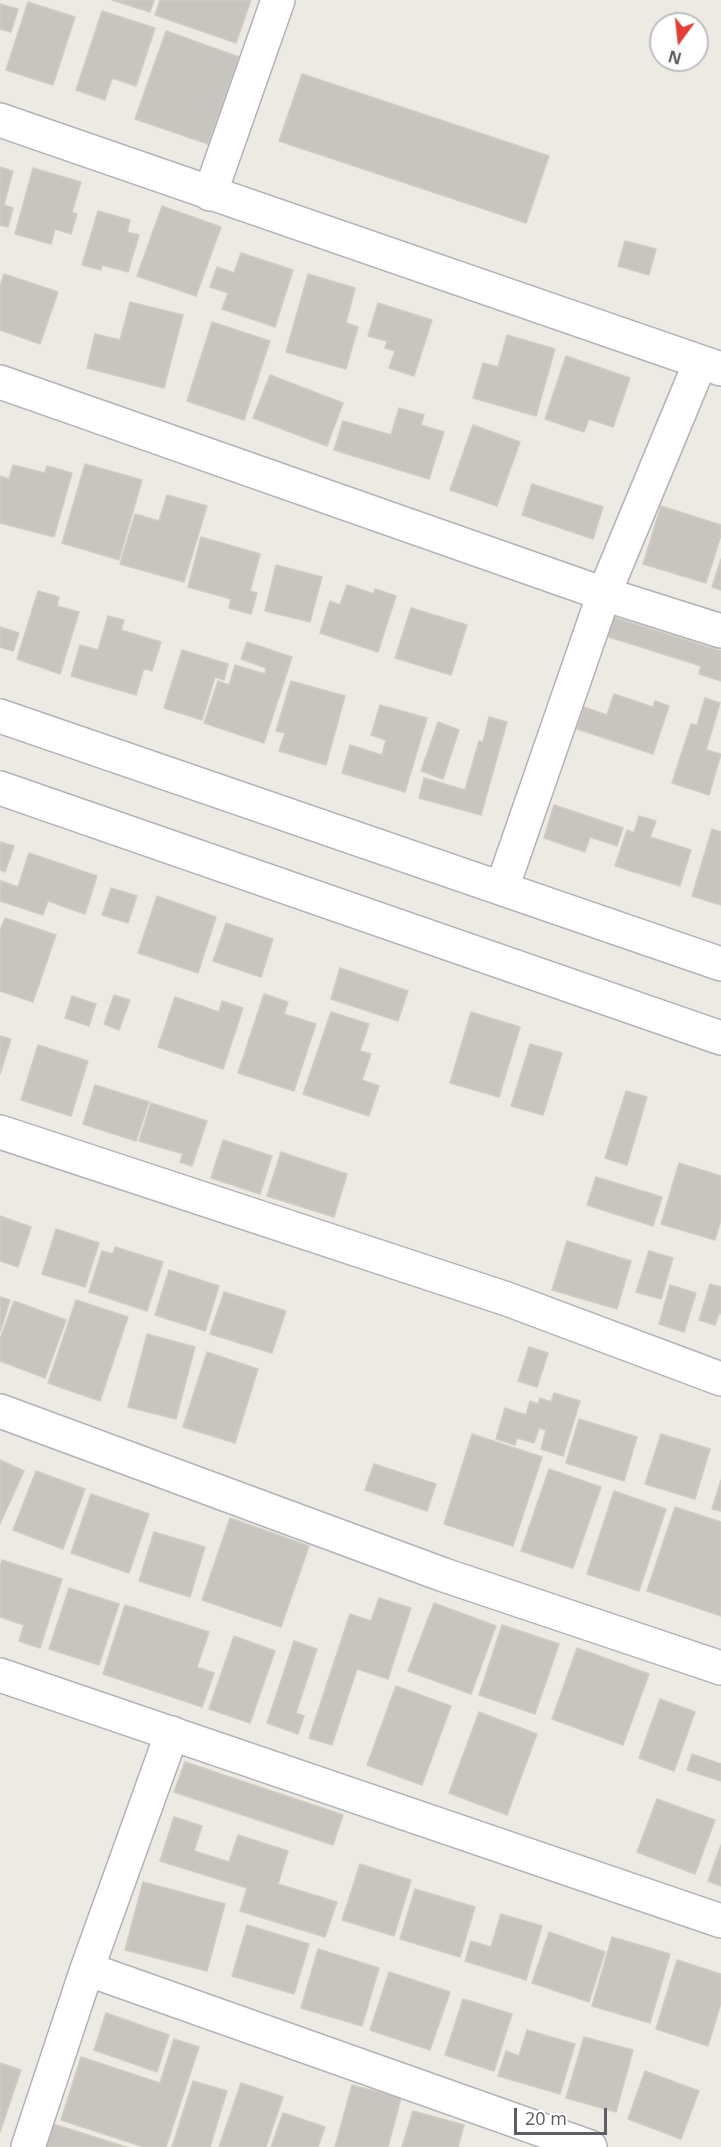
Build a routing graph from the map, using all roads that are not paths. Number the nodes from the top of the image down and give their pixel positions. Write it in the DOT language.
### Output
graph roads {
  1 [pos="278,0"];
  2 [pos="0,120"];
  3 [pos="210,194"];
  4 [pos="711,366"];
  5 [pos="0,382"];
  6 [pos="604,594"];
  7 [pos="721,631"];
  8 [pos="0,716"];
  9 [pos="0,788"];
  10 [pos="502,888"];
  11 [pos="721,964"];
  12 [pos="721,1038"];
  13 [pos="0,1132"];
  14 [pos="721,1379"];
  15 [pos="0,1411"];
  16 [pos="721,1668"];
  17 [pos="0,1676"];
  18 [pos="172,1733"];
  19 [pos="721,1921"];
  20 [pos="87,1969"];
  21 [pos="28,2147"];
  22 [pos="590,2147"];
  1 -- 3 [label="street"];
  2 -- 3 [label="street"];
  3 -- 4 [label="street"];
  4 -- 6 [label="street"];
  5 -- 6 [label="street"];
  6 -- 7 [label="street"];
  6 -- 10 [label="street"];
  8 -- 10 [label="street"];
  9 -- 12 [label="street"];
  10 -- 11 [label="street"];
  13 -- 14 [label="street"];
  15 -- 16 [label="street"];
  17 -- 18 [label="street"];
  18 -- 19 [label="street"];
  18 -- 20 [label="street"];
  20 -- 21 [label="street"];
  20 -- 22 [label="street"];
}
